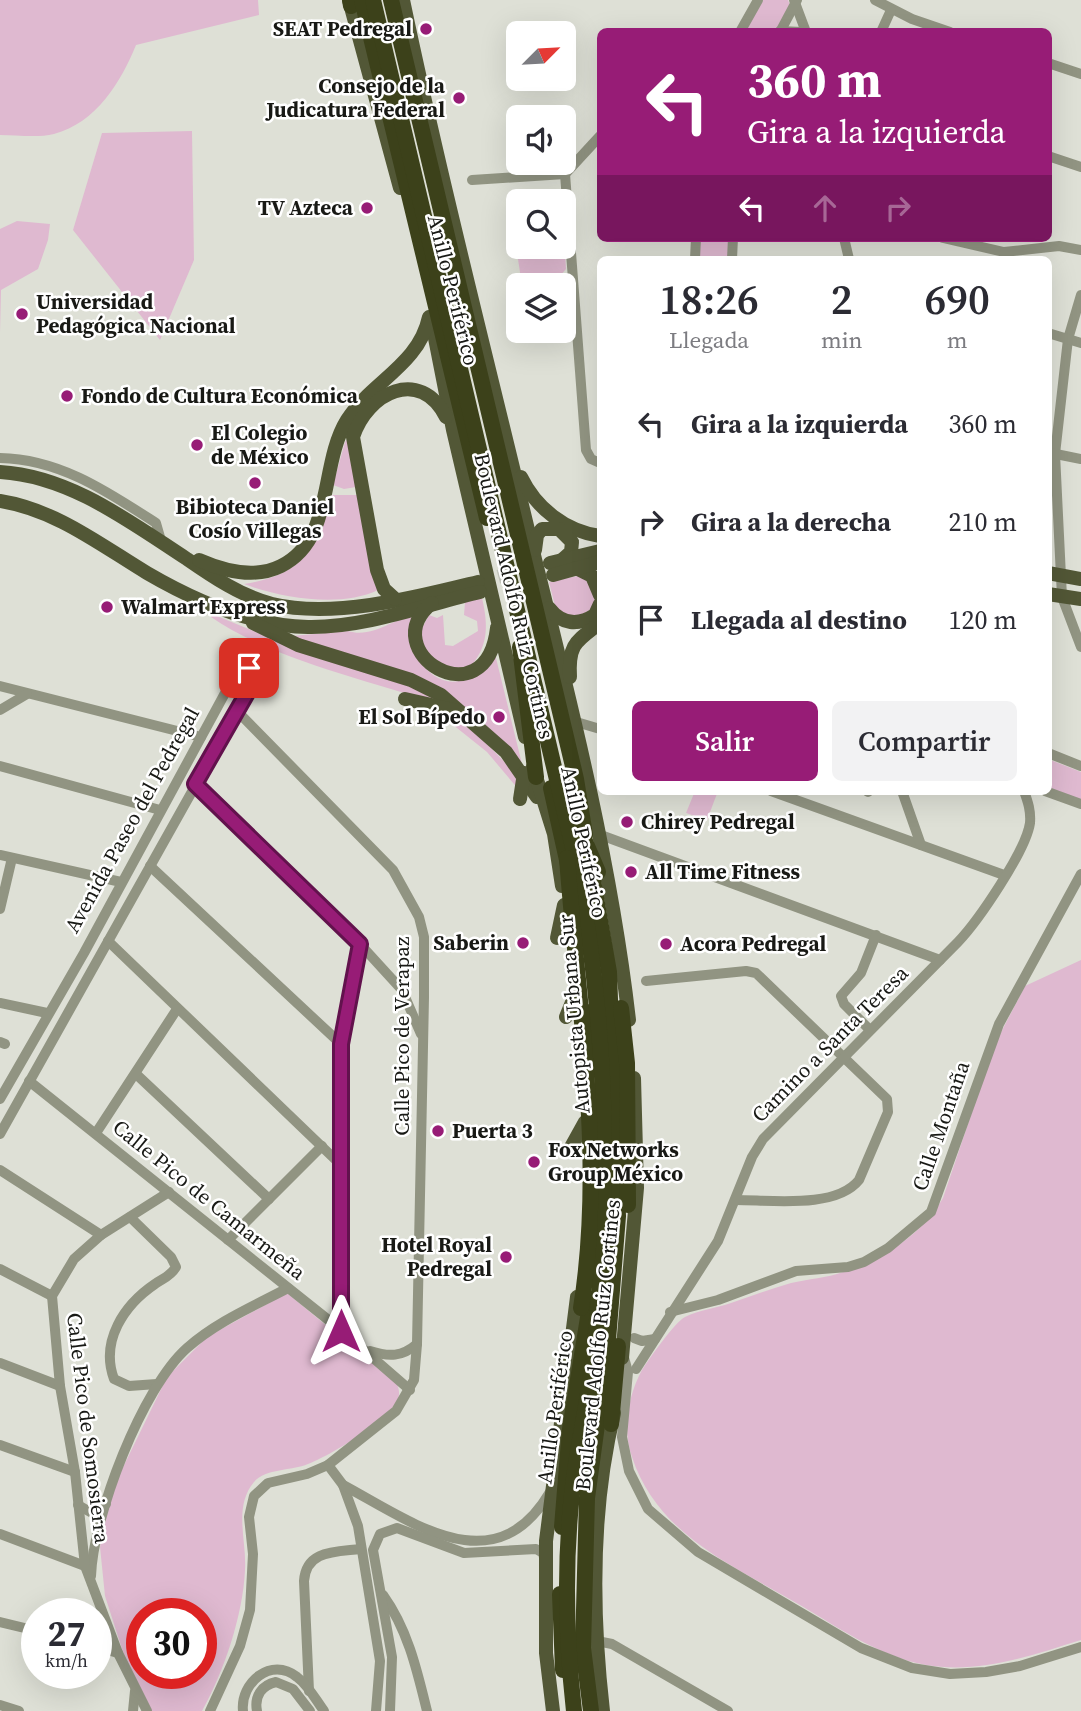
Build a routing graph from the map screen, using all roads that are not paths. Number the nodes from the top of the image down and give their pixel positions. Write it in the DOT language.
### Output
graph roads {
  1 [pos="373,0"];
  2 [pos="381,0"];
  3 [pos="758,0"];
  4 [pos="875,0"];
  5 [pos="353,1"];
  6 [pos="796,1"];
  7 [pos="398,6"];
  8 [pos="891,10"];
  9 [pos="742,28"];
  10 [pos="782,28"];
  11 [pos="805,28"];
  12 [pos="883,28"];
  13 [pos="939,28"];
  14 [pos="1052,65"];
  15 [pos="1081,74"];
  16 [pos="597,139"];
  17 [pos="1052,157"];
  18 [pos="576,162"];
  19 [pos="1081,167"];
  20 [pos="430,168"];
  21 [pos="550,175"];
  22 [pos="565,175"];
  23 [pos="472,180"];
  24 [pos="450,206"];
  25 [pos="959,242"];
  26 [pos="1081,250"];
  27 [pos="1081,295"];
  28 [pos="430,312"];
  29 [pos="1052,334"];
  30 [pos="1068,339"];
  31 [pos="481,343"];
  32 [pos="1081,343"];
  33 [pos="437,344"];
  34 [pos="482,393"];
  35 [pos="457,395"];
  36 [pos="453,430"];
  37 [pos="1052,446"];
  38 [pos="1052,453"];
  39 [pos="0,458"];
  40 [pos="512,458"];
  41 [pos="1081,459"];
  42 [pos="597,462"];
  43 [pos="0,472"];
  44 [pos="1052,493"];
  45 [pos="0,501"];
  46 [pos="597,535"];
  47 [pos="165,545"];
  48 [pos="597,552"];
  49 [pos="535,558"];
  50 [pos="597,563"];
  51 [pos="555,566"];
  52 [pos="576,568"];
  53 [pos="1054,574"];
  54 [pos="1081,579"];
  55 [pos="218,580"];
  56 [pos="597,589"];
  57 [pos="1055,596"];
  58 [pos="395,599"];
  59 [pos="1081,600"];
  60 [pos="205,603"];
  61 [pos="433,603"];
  62 [pos="548,607"];
  63 [pos="597,611"];
  64 [pos="241,614"];
  65 [pos="497,620"];
  66 [pos="597,628"];
  67 [pos="520,647"];
  68 [pos="1081,647"];
  69 [pos="0,685"];
  70 [pos="27,694"];
  71 [pos="405,699"];
  72 [pos="570,703"];
  73 [pos="0,710"];
  74 [pos="236,710"];
  75 [pos="462,712"];
  76 [pos="573,721"];
  77 [pos="597,728"];
  78 [pos="201,737"];
  79 [pos="1052,755"];
  80 [pos="0,766"];
  81 [pos="1081,766"];
  82 [pos="530,776"];
  83 [pos="195,784"];
  84 [pos="1052,794"];
  85 [pos="782,795"];
  86 [pos="903,795"];
  87 [pos="1025,795"];
  88 [pos="1034,795"];
  89 [pos="520,799"];
  90 [pos="1081,804"];
  91 [pos="160,810"];
  92 [pos="1030,810"];
  93 [pos="570,814"];
  94 [pos="149,830"];
  95 [pos="598,834"];
  96 [pos="164,839"];
  97 [pos="143,843"];
  98 [pos="920,845"];
  99 [pos="158,851"];
  100 [pos="6,856"];
  101 [pos="150,866"];
  102 [pos="1081,874"];
  103 [pos="1004,875"];
  104 [pos="121,882"];
  105 [pos="564,905"];
  106 [pos="0,909"];
  107 [pos="876,935"];
  108 [pos="557,938"];
  109 [pos="108,942"];
  110 [pos="360,944"];
  111 [pos="940,960"];
  112 [pos="73,972"];
  113 [pos="86,981"];
  114 [pos="646,981"];
  115 [pos="402,990"];
  116 [pos="62,991"];
  117 [pos="76,998"];
  118 [pos="424,998"];
  119 [pos="573,1000"];
  120 [pos="0,1003"];
  121 [pos="177,1009"];
  122 [pos="47,1013"];
  123 [pos="566,1017"];
  124 [pos="870,1030"];
  125 [pos="423,1037"];
  126 [pos="341,1044"];
  127 [pos="844,1057"];
  128 [pos="136,1074"];
  129 [pos="29,1081"];
  130 [pos="0,1099"];
  131 [pos="584,1122"];
  132 [pos="96,1133"];
  133 [pos="0,1134"];
  134 [pos="322,1146"];
  135 [pos="570,1149"];
  136 [pos="340,1164"];
  137 [pos="0,1170"];
  138 [pos="586,1170"];
  139 [pos="169,1192"];
  140 [pos="270,1199"];
  141 [pos="736,1200"];
  142 [pos="130,1217"];
  143 [pos="101,1235"];
  144 [pos="228,1240"];
  145 [pos="0,1269"];
  146 [pos="593,1281"];
  147 [pos="288,1288"];
  148 [pos="52,1296"];
  149 [pos="670,1312"];
  150 [pos="341,1331"];
  151 [pos="634,1338"];
  152 [pos="655,1339"];
  153 [pos="417,1344"];
  154 [pos="572,1346"];
  155 [pos="364,1349"];
  156 [pos="623,1354"];
  157 [pos="0,1363"];
  158 [pos="636,1370"];
  159 [pos="157,1384"];
  160 [pos="60,1386"];
  161 [pos="410,1390"];
  162 [pos="611,1424"];
  163 [pos="0,1445"];
  164 [pos="328,1465"];
  165 [pos="605,1469"];
  166 [pos="629,1471"];
  167 [pos="75,1472"];
  168 [pos="343,1485"];
  169 [pos="551,1492"];
  170 [pos="106,1504"];
  171 [pos="78,1505"];
  172 [pos="421,1526"];
  173 [pos="0,1534"];
  174 [pos="414,1536"];
  175 [pos="360,1549"];
  176 [pos="545,1562"];
  177 [pos="85,1566"];
  178 [pos="92,1586"];
  179 [pos="381,1592"];
  180 [pos="0,1622"];
  181 [pos="21,1627"];
  182 [pos="597,1641"];
  183 [pos="1081,1647"];
  184 [pos="112,1651"];
  185 [pos="118,1653"];
  186 [pos="126,1670"];
  187 [pos="134,1689"];
  188 [pos="135,1689"];
  189 [pos="309,1691"];
  190 [pos="1,1706"];
  191 [pos="589,1710"];
  192 [pos="19,1711"];
  193 [pos="133,1711"];
  194 [pos="147,1711"];
  195 [pos="210,1711"];
  196 [pos="243,1711"];
  197 [pos="257,1711"];
  198 [pos="310,1711"];
  199 [pos="324,1711"];
  200 [pos="376,1711"];
  201 [pos="390,1711"];
  202 [pos="427,1711"];
  203 [pos="553,1711"];
  204 [pos="567,1711"];
  205 [pos="728,1711"];
  1 -- 93 [label="highway, Autopista Urbana Sur, bridge"];
  2 -- 93 [label="highway, Autopista Urbana Sur"];
  3 -- 9 [label="street"];
  4 -- 8 [label="street"];
  5 -- 28 [label="main road, Boulevard Adolfo Ruiz Cortines"];
  5 -- 35 [label="highway, Anillo Periférico"];
  6 -- 10 [label="street"];
  6 -- 11 [label="street"];
  7 -- 20 [label="highway, Anillo Periférico"];
  7 -- 24 [label="main road, Boulevard Adolfo Ruiz Cortines"];
  8 -- 12 [label="street"];
  8 -- 13 [label="street"];
  14 -- 15 [label="street"];
  16 -- 18 [label="street"];
  17 -- 19 [label="street"];
  20 -- 24 [label="highway"];
  20 -- 34 [label="highway, Anillo Periférico"];
  21 -- 23 [label="street"];
  22 -- 42 [label="street"];
  24 -- 31 [label="main road, Boulevard Adolfo Ruiz Cortines"];
  25 -- 26 [label="street"];
  27 -- 30 [label="street"];
  28 -- 33 [label="main road, Boulevard Adolfo Ruiz Cortines"];
  28 -- 47 [label="main road"];
  29 -- 30 [label="street"];
  30 -- 32 [label="street"];
  30 -- 37 [label="street"];
  31 -- 34 [label="highway"];
  31 -- 40 [label="main road, Boulevard Adolfo Ruiz Cortines"];
  33 -- 35 [label="highway"];
  33 -- 36 [label="main road, Boulevard Adolfo Ruiz Cortines"];
  34 -- 191 [label="highway, Anillo Periférico"];
  35 -- 67 [label="highway, Anillo Periférico"];
  36 -- 58 [label="main road"];
  36 -- 65 [label="main road, Boulevard Adolfo Ruiz Cortines"];
  38 -- 41 [label="street"];
  39 -- 47 [label="street"];
  40 -- 46 [label="main road"];
  40 -- 49 [label="main road, Boulevard Adolfo Ruiz Cortines"];
  43 -- 47 [label="main road"];
  44 -- 53 [label="street"];
  45 -- 60 [label="main road"];
  47 -- 55 [label="main road"];
  48 -- 51 [label="main road"];
  49 -- 51 [label="main road"];
  49 -- 62 [label="main road, Boulevard Adolfo Ruiz Cortines"];
  50 -- 52 [label="main road"];
  51 -- 52 [label="main road"];
  52 -- 56 [label="main road"];
  53 -- 54 [label="main road"];
  53 -- 57 [label="street"];
  55 -- 58 [label="main road"];
  55 -- 60 [label="main road"];
  57 -- 59 [label="main road"];
  57 -- 68 [label="street"];
  58 -- 61 [label="main road"];
  60 -- 64 [label="main road"];
  61 -- 64 [label="main road"];
  61 -- 65 [label="main road"];
  62 -- 63 [label="main road"];
  62 -- 72 [label="main road, Boulevard Adolfo Ruiz Cortines"];
  64 -- 75 [label="main road"];
  65 -- 82 [label="main road, Boulevard Adolfo Ruiz Cortines"];
  66 -- 72 [label="main road"];
  67 -- 82 [label="highway"];
  67 -- 146 [label="highway, Anillo Periférico"];
  69 -- 70 [label="street"];
  70 -- 73 [label="street"];
  70 -- 78 [label="street"];
  71 -- 75 [label="main road"];
  72 -- 76 [label="main road, Boulevard Adolfo Ruiz Cortines"];
  74 -- 78 [label="street, Avenida Paseo del Pedregal"];
  74 -- 83 [label="street, Avenida Paseo del Pedregal"];
  74 -- 118 [label="street, Calle Pico de Verapaz"];
  75 -- 82 [label="main road"];
  76 -- 77 [label="street"];
  76 -- 95 [label="main road, Boulevard Adolfo Ruiz Cortines"];
  78 -- 91 [label="street, Avenida Paseo del Pedregal"];
  79 -- 81 [label="street"];
  80 -- 91 [label="street"];
  82 -- 89 [label="main road"];
  82 -- 105 [label="main road, Boulevard Adolfo Ruiz Cortines"];
  83 -- 96 [label="street, Avenida Paseo del Pedregal"];
  83 -- 110 [label="street"];
  84 -- 90 [label="street"];
  85 -- 98 [label="street"];
  86 -- 98 [label="street"];
  87 -- 92 [label="street, Camino a Santa Teresa"];
  88 -- 92 [label="street"];
  91 -- 94 [label="street, Avenida Paseo del Pedregal"];
  92 -- 103 [label="street, Camino a Santa Teresa"];
  93 -- 154 [label="highway, bridge"];
  93 -- 162 [label="highway, bridge"];
  93 -- 191 [label="highway, Autopista Urbana Sur, bridge"];
  94 -- 96 [label="street"];
  94 -- 97 [label="street, Avenida Paseo del Pedregal"];
  95 -- 107 [label="street"];
  95 -- 156 [label="main road, Boulevard Adolfo Ruiz Cortines"];
  96 -- 99 [label="street, Avenida Paseo del Pedregal"];
  97 -- 99 [label="street"];
  97 -- 104 [label="street, Avenida Paseo del Pedregal"];
  98 -- 103 [label="street"];
  99 -- 101 [label="street, Avenida Paseo del Pedregal"];
  100 -- 104 [label="street"];
  100 -- 106 [label="street"];
  101 -- 109 [label="street, Avenida Paseo del Pedregal"];
  101 -- 126 [label="street"];
  102 -- 149 [label="street, Calle Montaña"];
  103 -- 111 [label="street, Camino a Santa Teresa"];
  104 -- 112 [label="street, Avenida Paseo del Pedregal"];
  105 -- 108 [label="main road"];
  105 -- 119 [label="main road, Boulevard Adolfo Ruiz Cortines"];
  107 -- 111 [label="street"];
  107 -- 124 [label="street"];
  109 -- 113 [label="street, Avenida Paseo del Pedregal"];
  109 -- 121 [label="street"];
  110 -- 115 [label="street"];
  110 -- 126 [label="street"];
  111 -- 124 [label="street, Camino a Santa Teresa"];
  112 -- 113 [label="street"];
  112 -- 116 [label="street, Avenida Paseo del Pedregal"];
  113 -- 117 [label="street, Avenida Paseo del Pedregal"];
  114 -- 127 [label="street"];
  115 -- 118 [label="street"];
  115 -- 125 [label="street"];
  116 -- 117 [label="street"];
  116 -- 122 [label="street, Avenida Paseo del Pedregal"];
  117 -- 129 [label="street, Avenida Paseo del Pedregal"];
  118 -- 125 [label="street, Calle Pico de Verapaz"];
  119 -- 123 [label="main road"];
  119 -- 131 [label="main road, Boulevard Adolfo Ruiz Cortines"];
  120 -- 122 [label="street"];
  121 -- 128 [label="street"];
  121 -- 134 [label="street"];
  122 -- 130 [label="street, Avenida Paseo del Pedregal"];
  124 -- 127 [label="street, Camino a Santa Teresa"];
  125 -- 153 [label="street, Calle Pico de Verapaz"];
  126 -- 136 [label="street"];
  127 -- 141 [label="street, Camino a Santa Teresa"];
  127 -- 141 [label="street"];
  128 -- 132 [label="street"];
  128 -- 140 [label="street"];
  129 -- 132 [label="street, Calle Pico de Camarmeña"];
  129 -- 133 [label="street, Avenida Paseo del Pedregal"];
  131 -- 135 [label="main road"];
  131 -- 138 [label="main road, Boulevard Adolfo Ruiz Cortines"];
  132 -- 139 [label="street, Calle Pico de Camarmeña"];
  134 -- 136 [label="street"];
  134 -- 140 [label="street"];
  136 -- 150 [label="street"];
  137 -- 143 [label="street"];
  138 -- 146 [label="highway"];
  138 -- 154 [label="main road, Boulevard Adolfo Ruiz Cortines"];
  139 -- 142 [label="street, Calle Pico de Somosierra"];
  139 -- 144 [label="street, Calle Pico de Camarmeña"];
  140 -- 144 [label="street"];
  141 -- 149 [label="street, Camino a Santa Teresa"];
  142 -- 143 [label="street, Calle Pico de Somosierra"];
  142 -- 159 [label="street"];
  143 -- 148 [label="street, Calle Pico de Somosierra"];
  144 -- 147 [label="street, Calle Pico de Camarmeña"];
  145 -- 148 [label="street"];
  146 -- 204 [label="highway, Anillo Periférico"];
  147 -- 150 [label="street, Calle Pico de Camarmeña"];
  147 -- 159 [label="street"];
  148 -- 160 [label="street, Calle Pico de Somosierra"];
  149 -- 152 [label="street, Camino a Santa Teresa"];
  150 -- 155 [label="street, Calle Pico de Camarmeña"];
  151 -- 152 [label="street"];
  152 -- 158 [label="street, Camino a Santa Teresa"];
  153 -- 155 [label="street, Calle Pico de Camarmeña"];
  153 -- 161 [label="street, Calle Pico de Verapaz"];
  154 -- 169 [label="main road, Boulevard Adolfo Ruiz Cortines"];
  155 -- 161 [label="street, Calle Pico de Camarmeña"];
  156 -- 162 [label="main road, Boulevard Adolfo Ruiz Cortines"];
  156 -- 166 [label="street"];
  157 -- 160 [label="street"];
  159 -- 170 [label="street"];
  160 -- 167 [label="street, Calle Pico de Somosierra"];
  161 -- 164 [label="street"];
  162 -- 165 [label="main road, Boulevard Adolfo Ruiz Cortines"];
  163 -- 167 [label="street"];
  164 -- 168 [label="street"];
  164 -- 195 [label="street"];
  165 -- 166 [label="street"];
  165 -- 182 [label="main road, Boulevard Adolfo Ruiz Cortines"];
  166 -- 183 [label="street"];
  167 -- 171 [label="street, Calle Pico de Somosierra"];
  168 -- 172 [label="street"];
  168 -- 175 [label="street"];
  169 -- 172 [label="street"];
  169 -- 176 [label="main road, Boulevard Adolfo Ruiz Cortines"];
  170 -- 171 [label="street"];
  170 -- 178 [label="street"];
  171 -- 177 [label="street, Calle Pico de Somosierra"];
  172 -- 174 [label="street"];
  173 -- 177 [label="street"];
  174 -- 176 [label="street"];
  174 -- 179 [label="street"];
  175 -- 189 [label="street"];
  175 -- 200 [label="street"];
  176 -- 203 [label="main road, Boulevard Adolfo Ruiz Cortines"];
  177 -- 178 [label="street, Calle Pico de Somosierra"];
  178 -- 185 [label="street, Calle Pico de Somosierra"];
  179 -- 201 [label="street"];
  179 -- 202 [label="street"];
  180 -- 181 [label="street"];
  182 -- 191 [label="main road, Boulevard Adolfo Ruiz Cortines"];
  182 -- 205 [label="street"];
  184 -- 185 [label="street"];
  185 -- 186 [label="street, Calle Pico de Somosierra"];
  187 -- 193 [label="street"];
  188 -- 194 [label="street, Calle Pico de Somosierra"];
  189 -- 196 [label="street"];
  189 -- 199 [label="street"];
  190 -- 192 [label="street"];
  197 -- 198 [label="street"];
}
